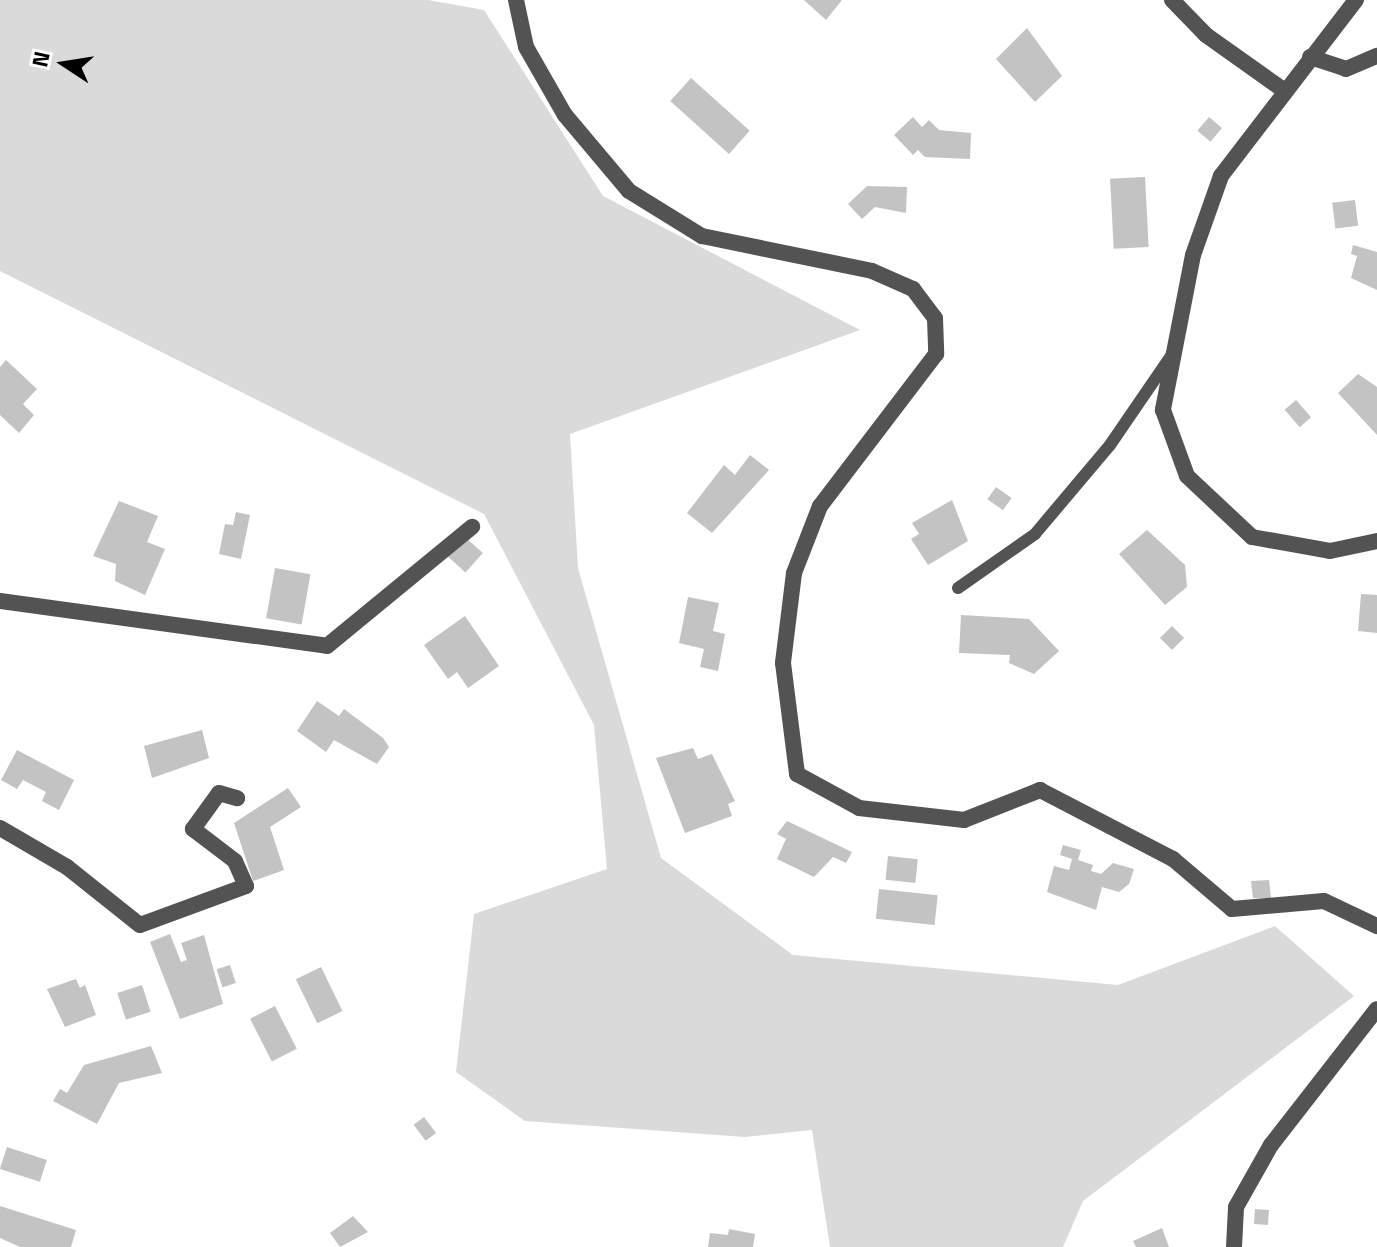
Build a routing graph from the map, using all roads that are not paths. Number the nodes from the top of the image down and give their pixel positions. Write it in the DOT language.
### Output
graph roads {
  1 [pos="516,0"];
  2 [pos="1172,0"];
  3 [pos="1356,0"];
  4 [pos="1377,56"];
  5 [pos="1310,57"];
  6 [pos="1282,89"];
  7 [pos="1171,356"];
  8 [pos="472,527"];
  9 [pos="1377,541"];
  10 [pos="958,588"];
  11 [pos="0,601"];
  12 [pos="237,798"];
  13 [pos="0,828"];
  14 [pos="1377,926"];
  15 [pos="1377,1009"];
  16 [pos="1234,1247"];
  1 -- 14 [label="street"];
  2 -- 6 [label="street"];
  3 -- 5 [label="street"];
  4 -- 5 [label="street"];
  5 -- 6 [label="street"];
  6 -- 7 [label="street"];
  7 -- 9 [label="street"];
  7 -- 10 [label="lane"];
  8 -- 11 [label="street"];
  12 -- 13 [label="street"];
  15 -- 16 [label="street"];
}
